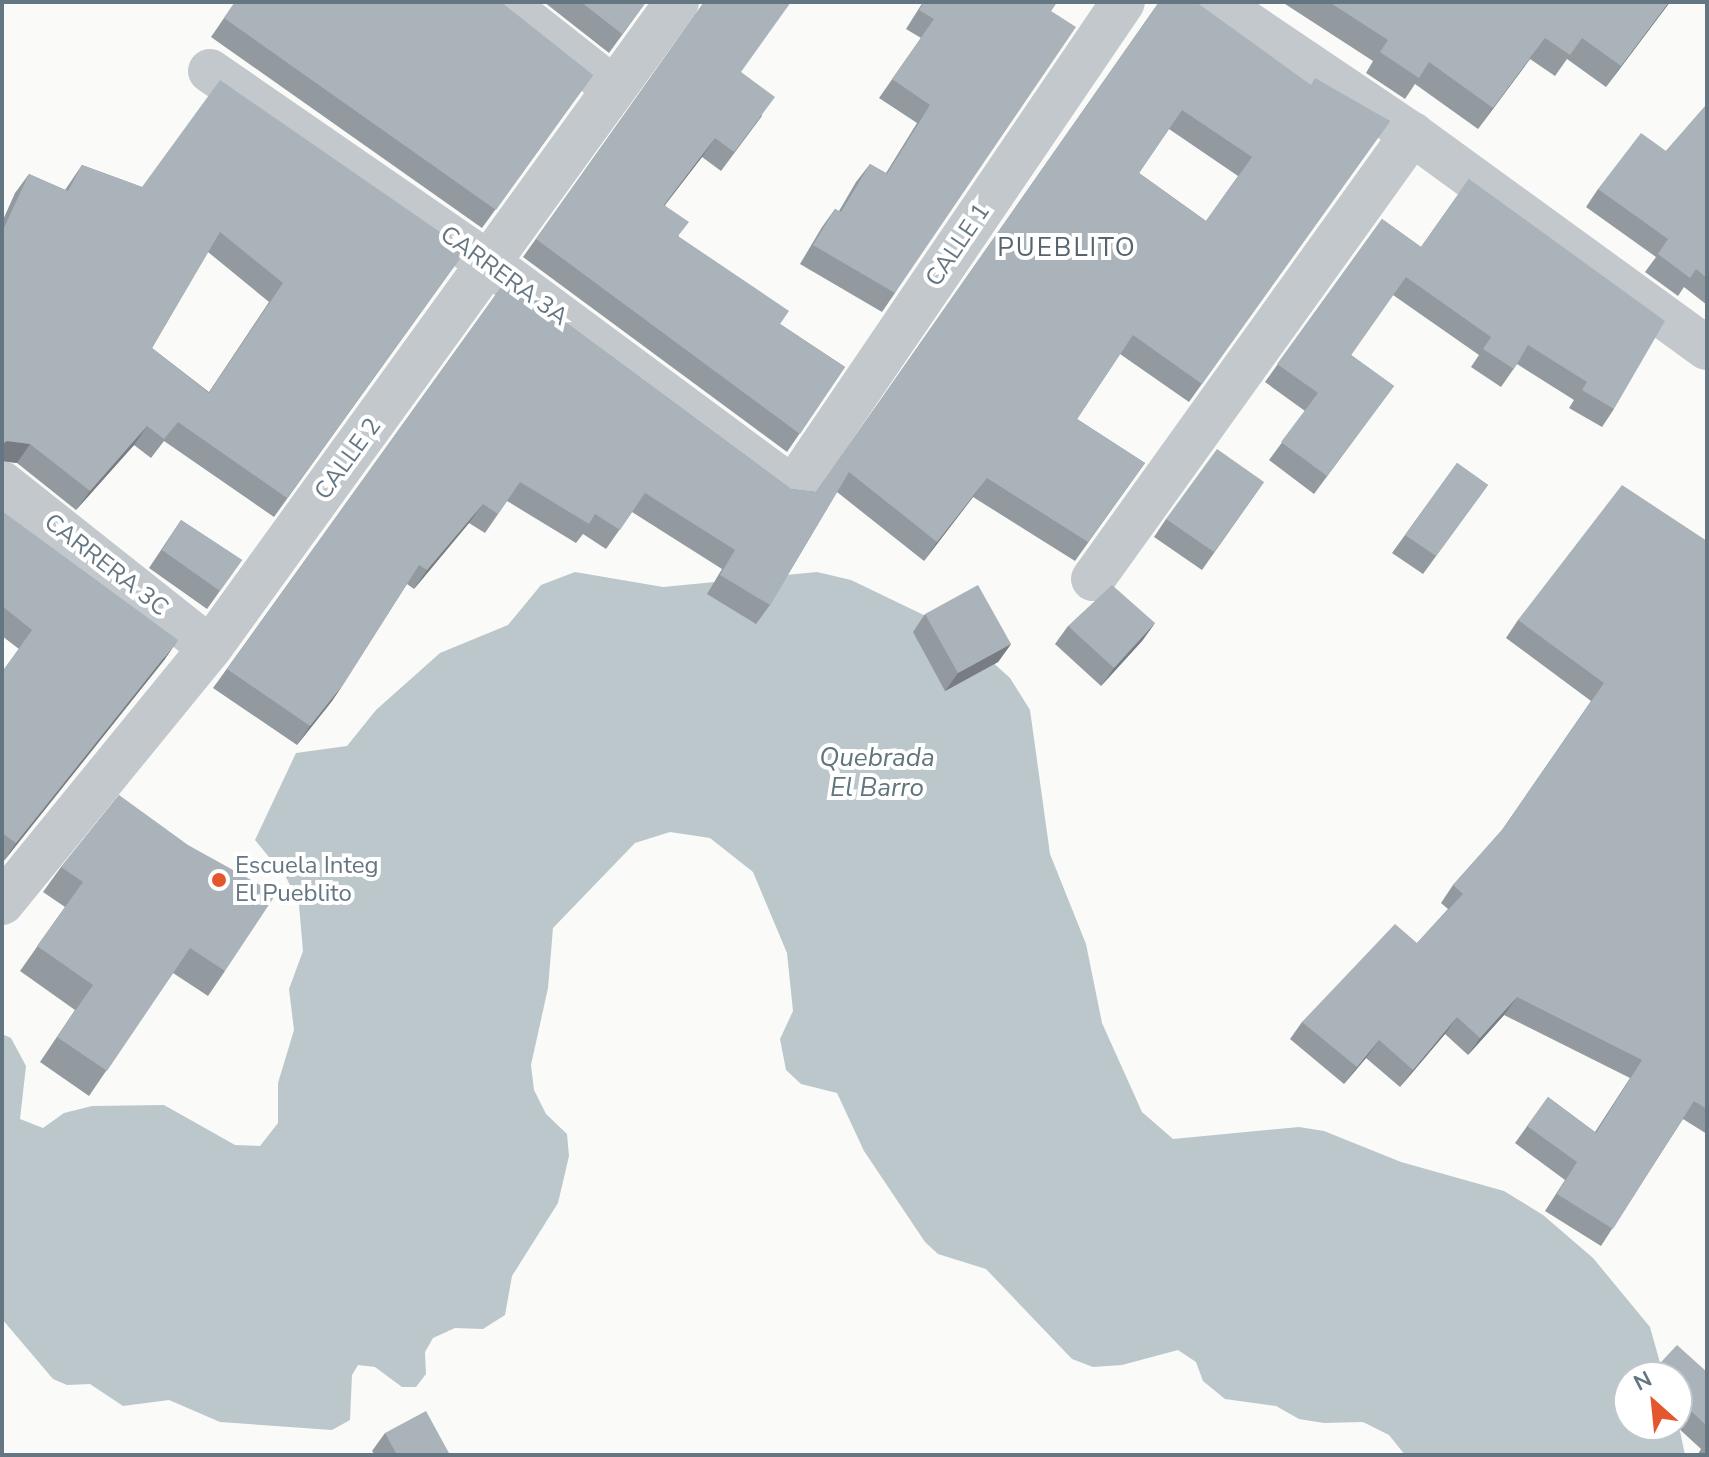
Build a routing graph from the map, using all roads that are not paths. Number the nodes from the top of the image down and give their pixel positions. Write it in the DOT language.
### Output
graph roads {
  1 [pos="504,2"];
  2 [pos="677,2"];
  3 [pos="1123,2"];
  4 [pos="1216,2"];
  5 [pos="210,71"];
  6 [pos="612,87"];
  7 [pos="1412,134"];
  8 [pos="490,264"];
  9 [pos="1707,348"];
  10 [pos="2,483"];
  11 [pos="793,488"];
  12 [pos="1093,579"];
  13 [pos="210,648"];
  14 [pos="2,903"];
  1 -- 6 [label="street"];
  2 -- 6 [label="street, CALLE 2"];
  3 -- 11 [label="street, CALLE 1"];
  4 -- 7 [label="street"];
  5 -- 8 [label="street, CARRERA 3A"];
  6 -- 8 [label="street, CALLE 2"];
  7 -- 9 [label="street"];
  7 -- 12 [label="street"];
  8 -- 11 [label="street, CARRERA 3A"];
  8 -- 13 [label="street, CALLE 2"];
  10 -- 13 [label="street, CARRERA 3C"];
  13 -- 14 [label="street, CALLE 2"];
}
